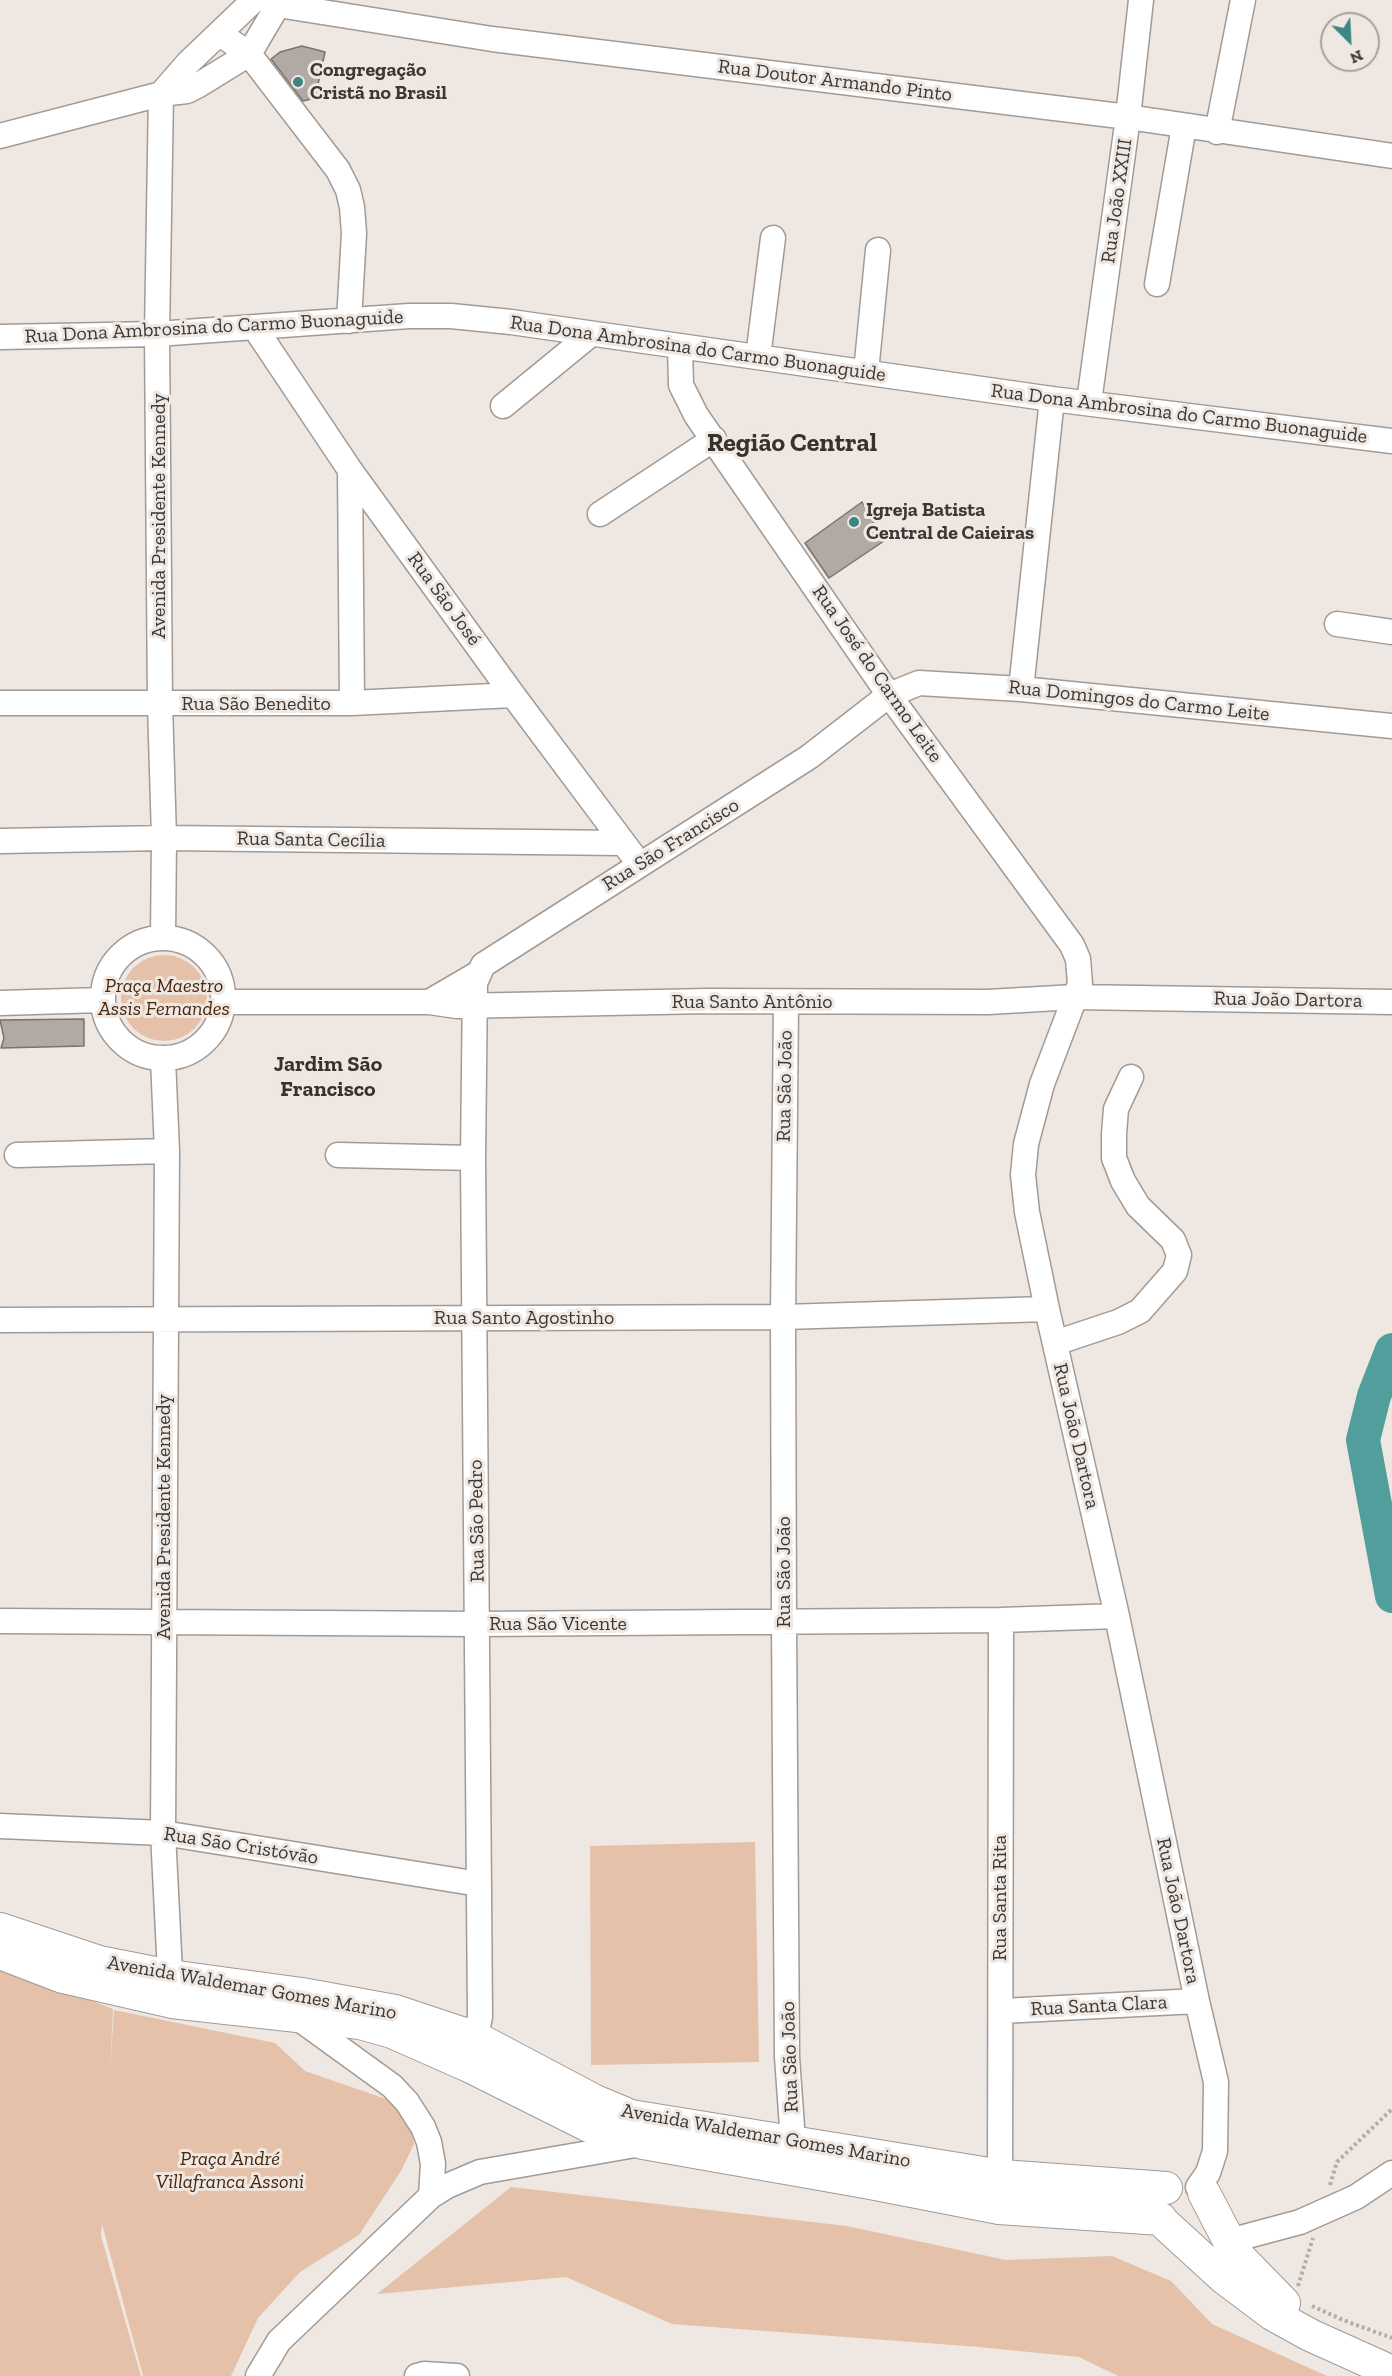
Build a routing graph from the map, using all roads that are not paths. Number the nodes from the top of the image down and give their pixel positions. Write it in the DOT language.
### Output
graph roads {
  1 [pos="254,0"];
  2 [pos="1141,0"];
  3 [pos="1243,0"];
  4 [pos="274,3"];
  5 [pos="220,34"];
  6 [pos="249,54"];
  7 [pos="161,94"];
  8 [pos="1128,117"];
  9 [pos="1184,126"];
  10 [pos="1217,132"];
  11 [pos="0,136"];
  12 [pos="1392,156"];
  13 [pos="773,238"];
  14 [pos="878,250"];
  15 [pos="1157,284"];
  16 [pos="349,321"];
  17 [pos="255,328"];
  18 [pos="157,334"];
  19 [pos="591,334"];
  20 [pos="0,337"];
  21 [pos="680,346"];
  22 [pos="758,357"];
  23 [pos="867,372"];
  24 [pos="1052,399"];
  25 [pos="1089,402"];
  26 [pos="503,406"];
  27 [pos="714,439"];
  28 [pos="1392,441"];
  29 [pos="350,470"];
  30 [pos="600,514"];
  31 [pos="1337,624"];
  32 [pos="1392,632"];
  33 [pos="1022,689"];
  34 [pos="889,694"];
  35 [pos="513,695"];
  36 [pos="0,703"];
  37 [pos="352,703"];
  38 [pos="160,704"];
  39 [pos="1392,726"];
  40 [pos="164,838"];
  41 [pos="0,842"];
  42 [pos="623,843"];
  43 [pos="640,865"];
  44 [pos="163,938"];
  45 [pos="477,974"];
  46 [pos="1075,997"];
  47 [pos="102,1000"];
  48 [pos="224,1002"];
  49 [pos="429,1002"];
  50 [pos="786,1002"];
  51 [pos="1392,1002"];
  52 [pos="0,1003"];
  53 [pos="475,1004"];
  54 [pos="163,1059"];
  55 [pos="1131,1077"];
  56 [pos="167,1151"];
  57 [pos="17,1155"];
  58 [pos="338,1155"];
  59 [pos="473,1158"];
  60 [pos="1047,1309"];
  61 [pos="474,1317"];
  62 [pos="783,1317"];
  63 [pos="0,1320"];
  64 [pos="165,1320"];
  65 [pos="1055,1342"];
  66 [pos="1117,1616"];
  67 [pos="1001,1620"];
  68 [pos="0,1621"];
  69 [pos="163,1621"];
  70 [pos="784,1622"];
  71 [pos="478,1624"];
  72 [pos="0,1826"];
  73 [pos="163,1833"];
  74 [pos="479,1884"];
  75 [pos="0,1929"];
  76 [pos="0,1953"];
  77 [pos="171,1989"];
  78 [pos="1197,2001"];
  79 [pos="1002,2011"];
  80 [pos="294,2015"];
  81 [pos="473,2052"];
  82 [pos="643,2143"];
  83 [pos="793,2156"];
  84 [pos="1392,2173"];
  85 [pos="1002,2176"];
  86 [pos="1166,2188"];
  87 [pos="1201,2190"];
  88 [pos="431,2196"];
  89 [pos="999,2208"];
  90 [pos="1163,2222"];
  91 [pos="1228,2241"];
  92 [pos="1392,2350"];
  93 [pos="1392,2372"];
  94 [pos="258,2376"];
  95 [pos="417,2376"];
  96 [pos="457,2376"];
  1 -- 5 [label="street"];
  2 -- 8 [label="street, Rua João XXIII"];
  3 -- 10 [label="street"];
  4 -- 6 [label="street"];
  4 -- 8 [label="street, Rua Doutor Armando Pinto"];
  5 -- 6 [label="street"];
  5 -- 7 [label="street"];
  6 -- 7 [label="street"];
  6 -- 16 [label="street"];
  7 -- 11 [label="street"];
  7 -- 18 [label="street, Avenida Presidente Kennedy"];
  8 -- 9 [label="street, Rua Doutor Armando Pinto"];
  8 -- 25 [label="street, Rua João XXIII"];
  9 -- 10 [label="street, Rua Doutor Armando Pinto"];
  9 -- 15 [label="street"];
  10 -- 12 [label="street, Rua Doutor Armando Pinto"];
  13 -- 22 [label="street"];
  14 -- 23 [label="street"];
  16 -- 17 [label="street, Rua Dona Ambrosina do Carmo Buonaguide"];
  16 -- 19 [label="street, Rua Dona Ambrosina do Carmo Buonaguide"];
  17 -- 18 [label="street, Rua Dona Ambrosina do Carmo Buonaguide"];
  17 -- 29 [label="street, Rua São José"];
  18 -- 20 [label="street, Rua Dona Ambrosina do Carmo Buonaguide"];
  18 -- 38 [label="street, Avenida Presidente Kennedy"];
  19 -- 21 [label="street, Rua Dona Ambrosina do Carmo Buonaguide"];
  19 -- 26 [label="street"];
  21 -- 22 [label="street, Rua Dona Ambrosina do Carmo Buonaguide"];
  21 -- 27 [label="street, Rua José do Carmo Leite"];
  22 -- 23 [label="street, Rua Dona Ambrosina do Carmo Buonaguide"];
  23 -- 24 [label="street, Rua Dona Ambrosina do Carmo Buonaguide"];
  24 -- 25 [label="street, Rua Dona Ambrosina do Carmo Buonaguide"];
  24 -- 33 [label="street"];
  25 -- 28 [label="street, Rua Dona Ambrosina do Carmo Buonaguide"];
  27 -- 30 [label="street"];
  27 -- 34 [label="street, Rua José do Carmo Leite"];
  29 -- 35 [label="street, Rua São José"];
  29 -- 37 [label="street"];
  31 -- 32 [label="street"];
  33 -- 34 [label="street, Rua Domingos do Carmo Leite"];
  33 -- 39 [label="street, Rua Domingos do Carmo Leite"];
  34 -- 43 [label="street, Rua São Francisco"];
  34 -- 46 [label="street, Rua José do Carmo Leite"];
  35 -- 37 [label="street, Rua São Benedito"];
  35 -- 42 [label="street, Rua São José"];
  36 -- 38 [label="street, Rua São Benedito"];
  37 -- 38 [label="street, Rua São Benedito"];
  38 -- 40 [label="street, Avenida Presidente Kennedy"];
  40 -- 41 [label="street, Rua Santa Cecília"];
  40 -- 42 [label="street, Rua Santa Cecília"];
  40 -- 44 [label="street, Avenida Presidente Kennedy"];
  42 -- 43 [label="street, Rua São José"];
  43 -- 45 [label="street, Rua São Francisco"];
  44 -- 47 [label="street"];
  44 -- 48 [label="street"];
  45 -- 49 [label="street"];
  45 -- 53 [label="street"];
  46 -- 50 [label="street, Rua Santo Antônio"];
  46 -- 51 [label="street, Rua João Dartora"];
  46 -- 60 [label="street, Rua João Dartora"];
  47 -- 52 [label="street"];
  47 -- 54 [label="street"];
  48 -- 49 [label="street, Rua Santo Antônio"];
  48 -- 54 [label="street"];
  49 -- 53 [label="street, Rua Santo Antônio"];
  50 -- 53 [label="street, Rua Santo Antônio"];
  50 -- 62 [label="street, Rua São João"];
  53 -- 59 [label="street, Rua São Pedro"];
  54 -- 56 [label="street, Avenida Presidente Kennedy"];
  55 -- 65 [label="street"];
  56 -- 57 [label="street"];
  56 -- 64 [label="street, Avenida Presidente Kennedy"];
  58 -- 59 [label="street"];
  59 -- 61 [label="street, Rua São Pedro"];
  60 -- 62 [label="street, Rua Santo Agostinho"];
  60 -- 65 [label="street, Rua João Dartora"];
  61 -- 62 [label="street, Rua Santo Agostinho"];
  61 -- 64 [label="street, Rua Santo Agostinho"];
  61 -- 71 [label="street, Rua São Pedro"];
  62 -- 70 [label="street, Rua São João"];
  63 -- 64 [label="street, Rua Santo Agostinho"];
  64 -- 69 [label="street, Avenida Presidente Kennedy"];
  65 -- 66 [label="street, Rua João Dartora"];
  66 -- 67 [label="street, Rua São Vicente"];
  66 -- 78 [label="street, Rua João Dartora"];
  67 -- 70 [label="street, Rua São Vicente"];
  67 -- 79 [label="street, Rua Santa Rita"];
  68 -- 69 [label="street, Rua São Vicente"];
  69 -- 71 [label="street, Rua São Vicente"];
  69 -- 73 [label="street, Avenida Presidente Kennedy"];
  70 -- 71 [label="street, Rua São Vicente"];
  70 -- 83 [label="street, Rua São João"];
  71 -- 74 [label="street, Rua São Pedro"];
  72 -- 73 [label="street, Rua São Cristóvão"];
  73 -- 74 [label="street, Rua São Cristóvão"];
  73 -- 77 [label="street, Avenida Presidente Kennedy"];
  74 -- 81 [label="street, Rua São Pedro"];
  75 -- 77 [label="main road, Avenida Waldemar Gomes Marino"];
  76 -- 77 [label="main road, Avenida Waldemar Gomes Marino"];
  77 -- 80 [label="main road, Avenida Waldemar Gomes Marino"];
  77 -- 81 [label="main road, Avenida Waldemar Gomes Marino"];
  78 -- 79 [label="street, Rua Santa Clara"];
  78 -- 87 [label="street, Rua João Dartora"];
  79 -- 85 [label="street, Rua Santa Rita"];
  80 -- 81 [label="main road, Avenida Waldemar Gomes Marino"];
  80 -- 88 [label="street"];
  81 -- 82 [label="main road, Avenida Waldemar Gomes Marino"];
  81 -- 83 [label="main road, Avenida Waldemar Gomes Marino"];
  82 -- 83 [label="main road, Avenida Waldemar Gomes Marino"];
  82 -- 88 [label="street"];
  83 -- 85 [label="main road, Avenida Waldemar Gomes Marino"];
  83 -- 89 [label="main road, Avenida Waldemar Gomes Marino"];
  84 -- 91 [label="street"];
  85 -- 86 [label="main road, Avenida Waldemar Gomes Marino"];
  85 -- 89 [label="street, Rua Santa Rita"];
  86 -- 87 [label="main road"];
  86 -- 90 [label="main road"];
  87 -- 90 [label="main road"];
  87 -- 91 [label="main road"];
  88 -- 94 [label="street"];
  89 -- 90 [label="main road, Avenida Waldemar Gomes Marino"];
  90 -- 93 [label="main road"];
  91 -- 92 [label="main road"];
  95 -- 96 [label="street"];
}
